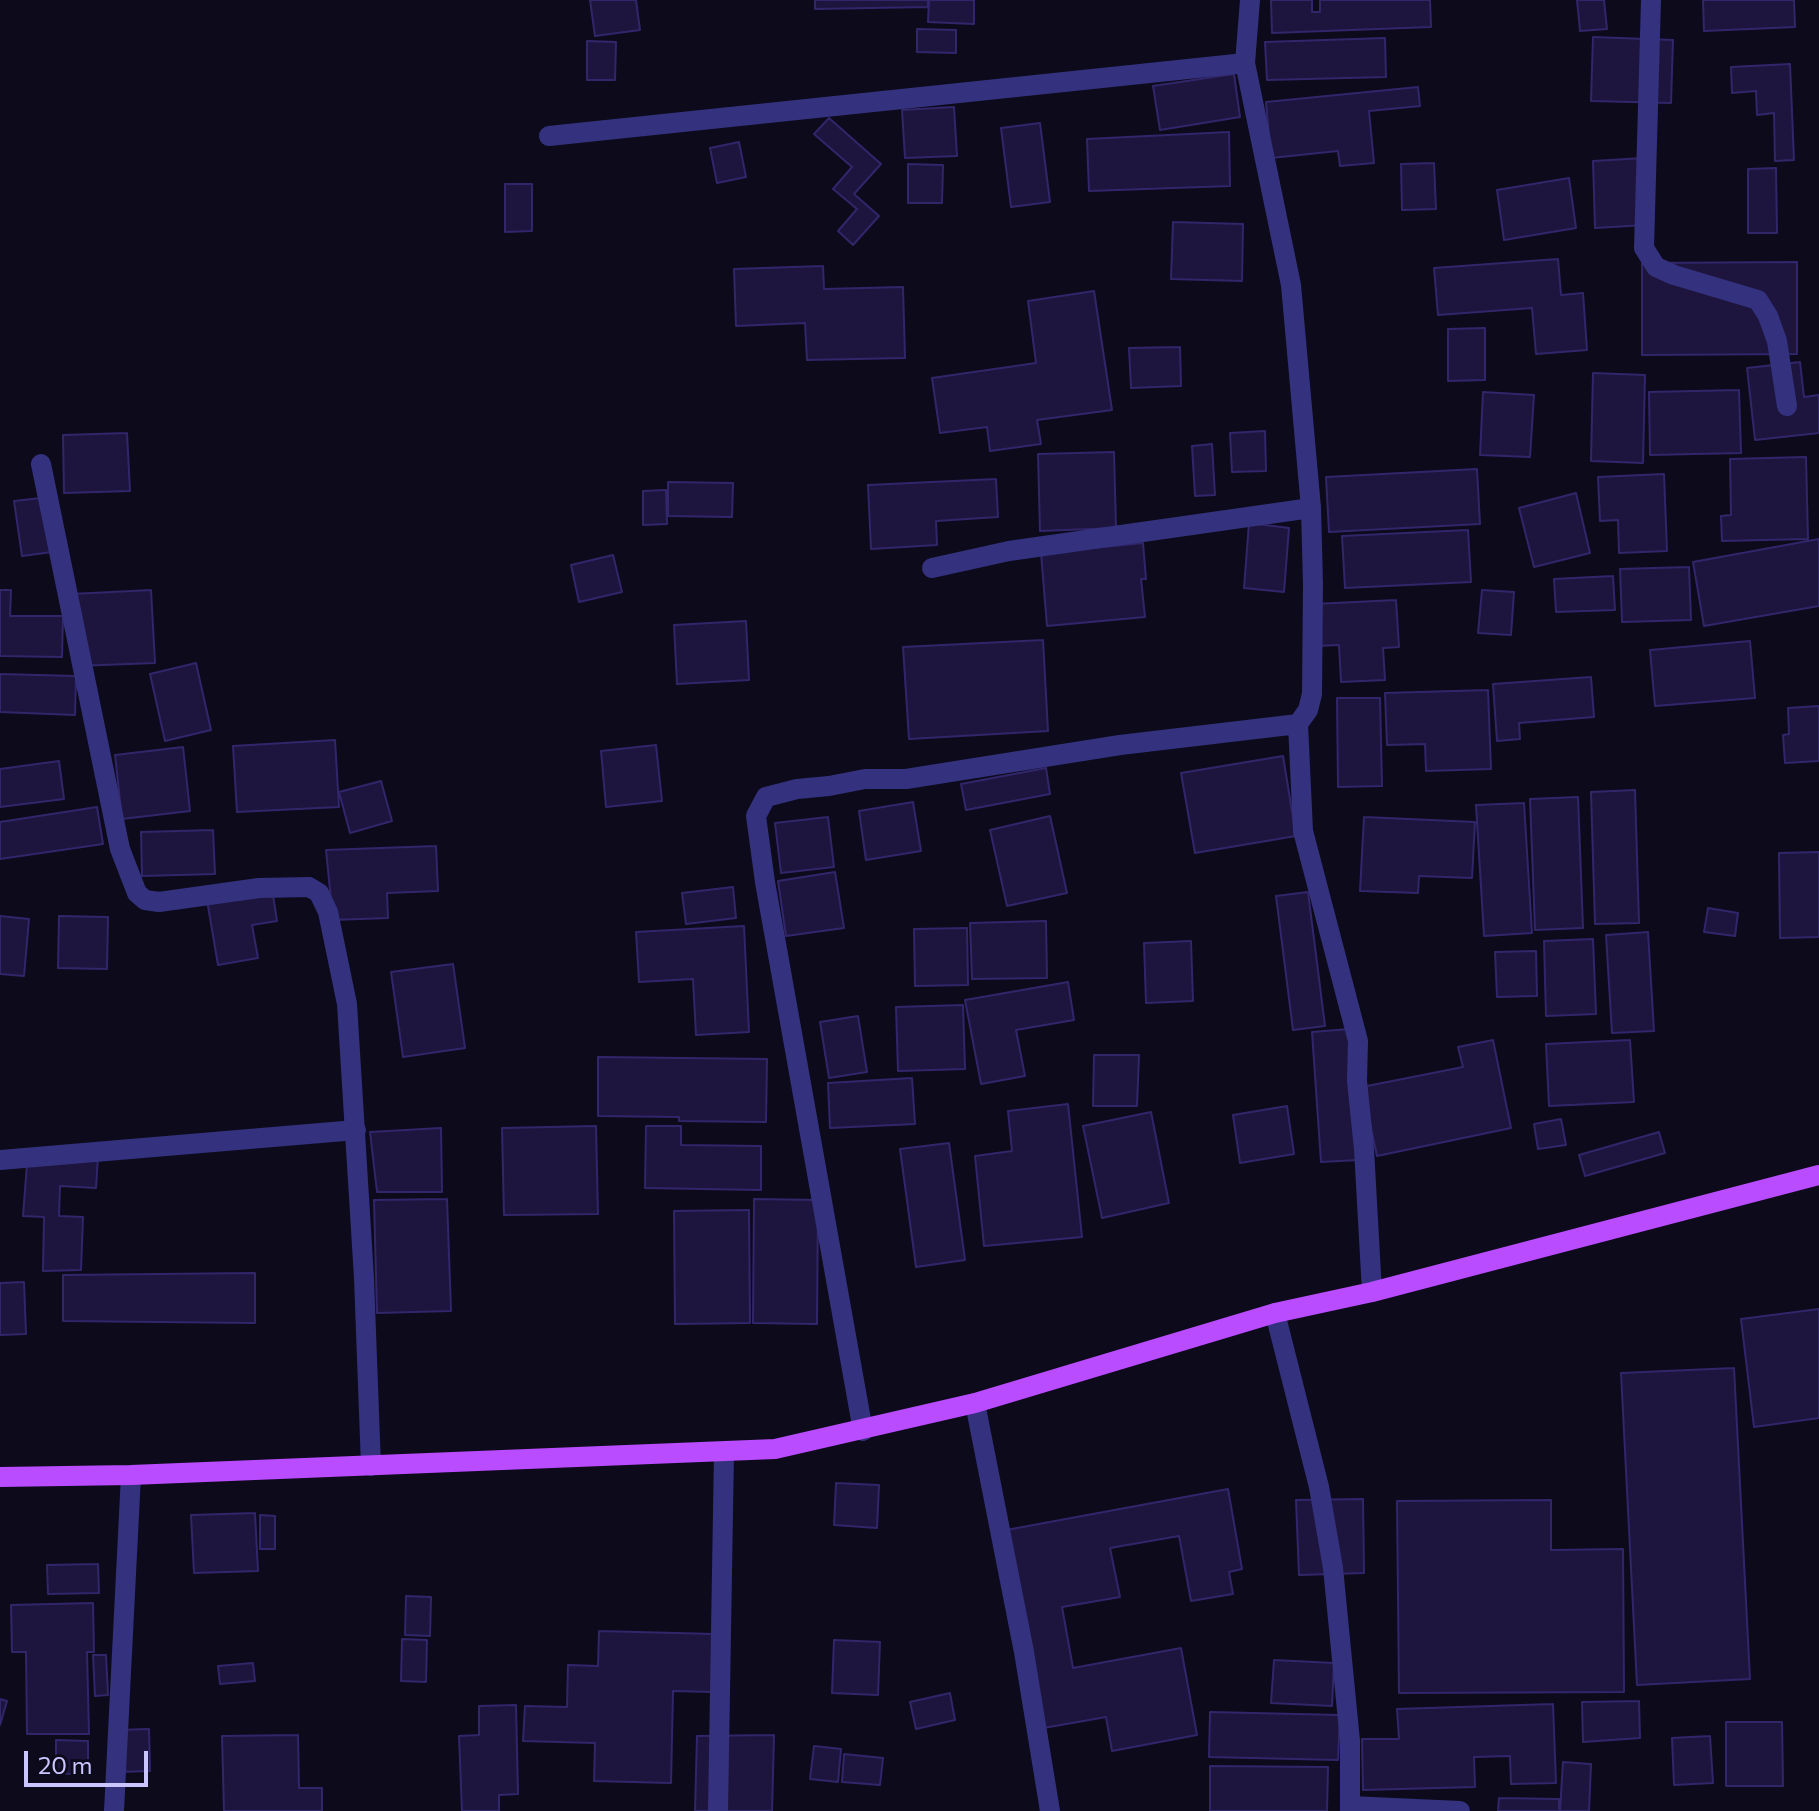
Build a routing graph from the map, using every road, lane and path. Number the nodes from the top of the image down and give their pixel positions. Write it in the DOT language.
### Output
graph roads {
  1 [pos="1250,0"];
  2 [pos="1651,0"];
  3 [pos="1245,63"];
  4 [pos="549,136"];
  5 [pos="1787,406"];
  6 [pos="41,464"];
  7 [pos="1311,508"];
  8 [pos="932,568"];
  9 [pos="1298,724"];
  10 [pos="356,1130"];
  11 [pos="0,1160"];
  12 [pos="1819,1175"];
  13 [pos="1372,1292"];
  14 [pos="1275,1313"];
  15 [pos="975,1403"];
  16 [pos="863,1431"];
  17 [pos="724,1452"];
  18 [pos="371,1466"];
  19 [pos="131,1475"];
  20 [pos="0,1477"];
  21 [pos="1350,1809"];
  22 [pos="114,1811"];
  23 [pos="718,1811"];
  24 [pos="1050,1811"];
  25 [pos="1460,1811"];
  1 -- 3 [label="street"];
  2 -- 5 [label="street"];
  3 -- 4 [label="street"];
  3 -- 7 [label="street"];
  6 -- 10 [label="street"];
  7 -- 8 [label="street"];
  7 -- 9 [label="street"];
  9 -- 13 [label="street"];
  9 -- 16 [label="street"];
  10 -- 11 [label="street"];
  10 -- 18 [label="street"];
  12 -- 13 [label="main road"];
  13 -- 14 [label="main road"];
  14 -- 15 [label="main road"];
  14 -- 21 [label="street"];
  15 -- 16 [label="main road"];
  15 -- 24 [label="street"];
  16 -- 17 [label="main road"];
  17 -- 18 [label="main road"];
  17 -- 23 [label="street"];
  18 -- 19 [label="main road"];
  19 -- 20 [label="main road"];
  19 -- 22 [label="street"];
  21 -- 25 [label="street"];
}
